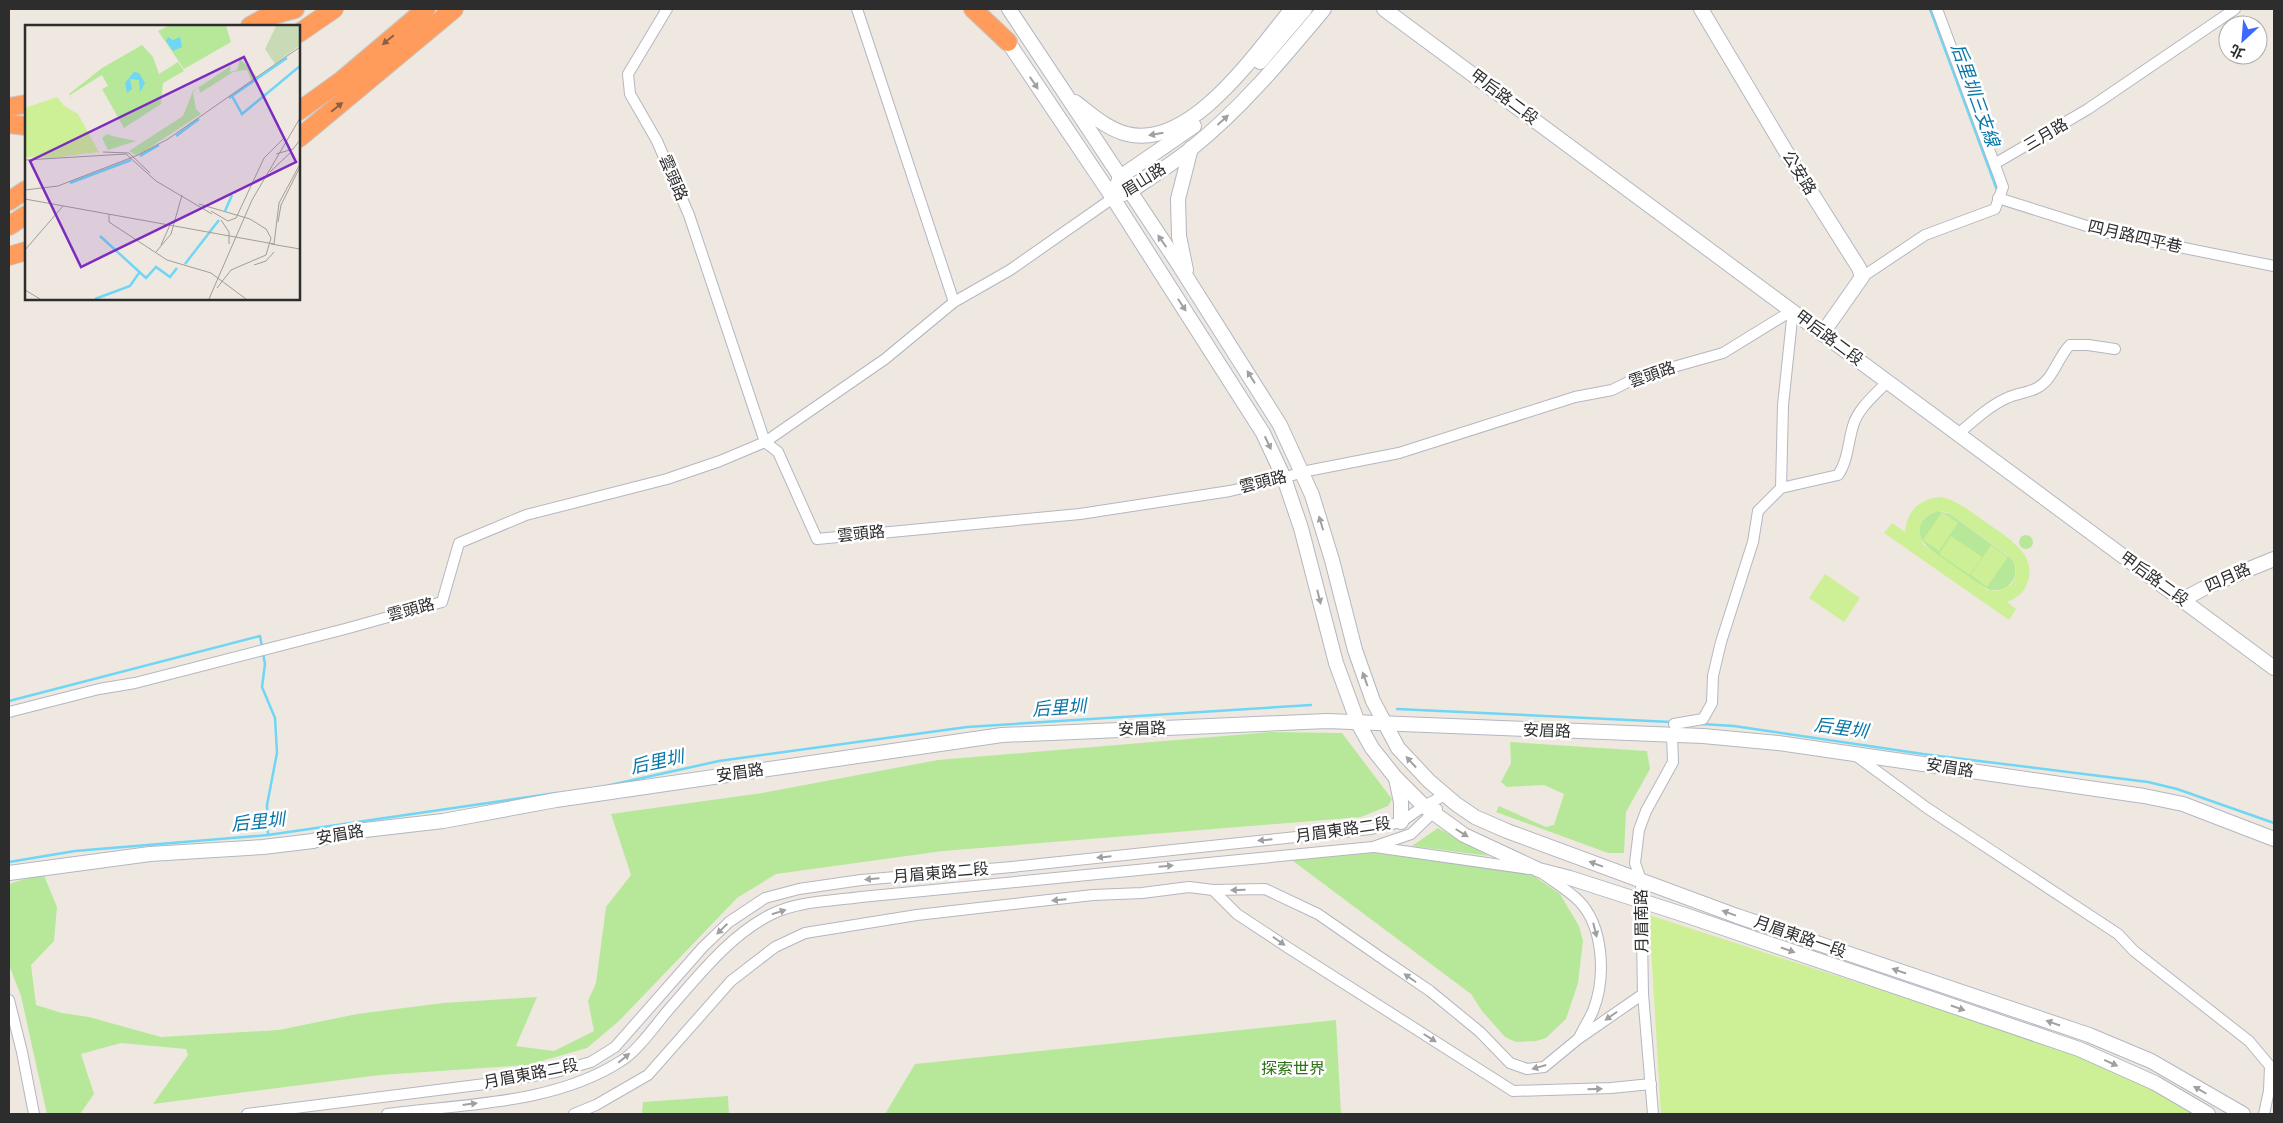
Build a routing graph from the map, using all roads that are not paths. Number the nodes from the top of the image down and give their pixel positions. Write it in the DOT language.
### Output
graph roads {
  1 [pos="295,9"];
  2 [pos="334,9"];
  3 [pos="426,9"];
  4 [pos="454,9"];
  5 [pos="667,9"];
  6 [pos="858,9"];
  7 [pos="973,9"];
  8 [pos="985,9"];
  9 [pos="1009,9"];
  10 [pos="1292,9"];
  11 [pos="1305,9"];
  12 [pos="1324,9"];
  13 [pos="1384,9"];
  14 [pos="1701,9"];
  15 [pos="1937,9"];
  16 [pos="2235,9"];
  17 [pos="252,25"];
  18 [pos="272,25"];
  19 [pos="300,32"];
  20 [pos="1008,42"];
  21 [pos="1067,96"];
  22 [pos="25,104"];
  23 [pos="9,107"];
  24 [pos="300,110"];
  25 [pos="9,124"];
  26 [pos="25,126"];
  27 [pos="300,137"];
  28 [pos="1191,148"];
  29 [pos="1996,163"];
  30 [pos="1120,177"];
  31 [pos="25,191"];
  32 [pos="1129,192"];
  33 [pos="1113,198"];
  34 [pos="1998,198"];
  35 [pos="9,201"];
  36 [pos="25,216"];
  37 [pos="9,226"];
  38 [pos="25,251"];
  39 [pos="9,256"];
  40 [pos="2274,266"];
  41 [pos="1862,277"];
  42 [pos="1188,278"];
  43 [pos="954,302"];
  44 [pos="1793,310"];
  45 [pos="1822,334"];
  46 [pos="2115,349"];
  47 [pos="1886,382"];
  48 [pos="1957,435"];
  49 [pos="765,442"];
  50 [pos="1302,472"];
  51 [pos="1284,478"];
  52 [pos="1781,488"];
  53 [pos="2274,559"];
  54 [pos="2182,600"];
  55 [pos="2274,668"];
  56 [pos="9,712"];
  57 [pos="1358,723"];
  58 [pos="1385,724"];
  59 [pos="1673,730"];
  60 [pos="1852,753"];
  61 [pos="1396,777"];
  62 [pos="1445,795"];
  63 [pos="1429,810"];
  64 [pos="1401,822"];
  65 [pos="2274,839"];
  66 [pos="1373,847"];
  67 [pos="1539,870"];
  68 [pos="9,873"];
  69 [pos="1641,880"];
  70 [pos="1213,890"];
  71 [pos="1642,901"];
  72 [pos="1643,994"];
  73 [pos="9,1000"];
  74 [pos="1578,1039"];
  75 [pos="1651,1084"];
  76 [pos="34,1114"];
  77 [pos="247,1114"];
  78 [pos="387,1114"];
  79 [pos="574,1114"];
  80 [pos="1653,1114"];
  81 [pos="2208,1114"];
  82 [pos="2243,1114"];
  83 [pos="2264,1114"];
  1 -- 17 [label="highway"];
  1 -- 18 [label="highway"];
  2 -- 19 [label="highway"];
  3 -- 24 [label="highway, one-way"];
  27 -- 4 [label="highway, one-way"];
  5 -- 49 [label="street, 雲頭路"];
  6 -- 43 [label="street"];
  7 -- 20 [label="highway"];
  8 -- 20 [label="highway"];
  9 -- 21 [label="street, 月眉東路一段"];
  10 -- 21 [label="street, one-way"];
  11 -- 30 [label="street, 眉山路"];
  28 -- 12 [label="street, 眉山路, one-way"];
  13 -- 44 [label="street, 甲后路二段"];
  14 -- 41 [label="street, 公安路"];
  15 -- 29 [label="street"];
  16 -- 29 [label="street, 三月路"];
  20 -- 33 [label="street, 月眉東路一段, one-way"];
  21 -- 30 [label="street, 月眉東路一段"];
  22 -- 23 [label="highway"];
  25 -- 26 [label="highway"];
  28 -- 32 [label="street, 眉山路"];
  28 -- 42 [label="street"];
  29 -- 34 [label="street"];
  30 -- 32 [label="street, 月眉東路一段"];
  30 -- 33 [label="street, 眉山路"];
  31 -- 35 [label="highway"];
  32 -- 33 [label="street, 眉山路"];
  42 -- 32 [label="street, 月眉東路一段, one-way"];
  33 -- 43 [label="street, 雲頭路"];
  33 -- 51 [label="street, 月眉東路一段, one-way"];
  34 -- 40 [label="street, 四月路四平巷"];
  34 -- 41 [label="street"];
  36 -- 37 [label="highway"];
  38 -- 39 [label="highway"];
  41 -- 45 [label="street"];
  50 -- 42 [label="street, 月眉東路一段, one-way"];
  43 -- 49 [label="street, 雲頭路"];
  44 -- 45 [label="street, 甲后路二段"];
  44 -- 50 [label="street, 雲頭路"];
  44 -- 52 [label="street"];
  45 -- 47 [label="street, 甲后路二段"];
  46 -- 48 [label="street"];
  47 -- 48 [label="street, 甲后路二段"];
  47 -- 52 [label="street"];
  48 -- 54 [label="street, 甲后路二段"];
  49 -- 51 [label="street, 雲頭路"];
  49 -- 56 [label="street, 雲頭路"];
  50 -- 51 [label="street, 雲頭路"];
  58 -- 50 [label="street, 月眉東路一段, one-way"];
  51 -- 57 [label="street, 月眉東路一段, one-way"];
  52 -- 59 [label="street"];
  53 -- 54 [label="street, 四月路"];
  54 -- 55 [label="street, 甲后路二段"];
  57 -- 58 [label="street, 安眉路"];
  57 -- 61 [label="street, 月眉東路一段"];
  57 -- 68 [label="street, 安眉路"];
  58 -- 59 [label="street, 安眉路"];
  62 -- 58 [label="street, 月眉東路一段, one-way"];
  59 -- 60 [label="street, 安眉路"];
  59 -- 69 [label="street, 月眉南路"];
  60 -- 65 [label="street, 安眉路"];
  60 -- 83 [label="street"];
  61 -- 63 [label="street, 月眉東路一段"];
  61 -- 64 [label="street"];
  62 -- 63 [label="street, 月眉東路二段"];
  69 -- 62 [label="street, 月眉東路一段, one-way"];
  63 -- 64 [label="street, 月眉東路二段"];
  63 -- 66 [label="street, 月眉東路二段"];
  63 -- 67 [label="street, 月眉東路一段, one-way"];
  64 -- 77 [label="street, 月眉東路二段, one-way"];
  66 -- 67 [label="street"];
  78 -- 66 [label="street, 月眉東路二段, one-way"];
  67 -- 71 [label="street, 月眉東路一段"];
  67 -- 74 [label="street, one-way"];
  69 -- 71 [label="street, 月眉南路"];
  82 -- 69 [label="street, 月眉東路一段, one-way"];
  74 -- 70 [label="street, one-way"];
  70 -- 75 [label="street, one-way"];
  70 -- 79 [label="street, one-way"];
  71 -- 72 [label="street, 月眉南路"];
  71 -- 81 [label="street, 月眉東路一段, one-way"];
  72 -- 74 [label="street, one-way"];
  72 -- 75 [label="street, 月眉南路"];
  73 -- 76 [label="street"];
  75 -- 80 [label="street, 月眉南路"];
}
